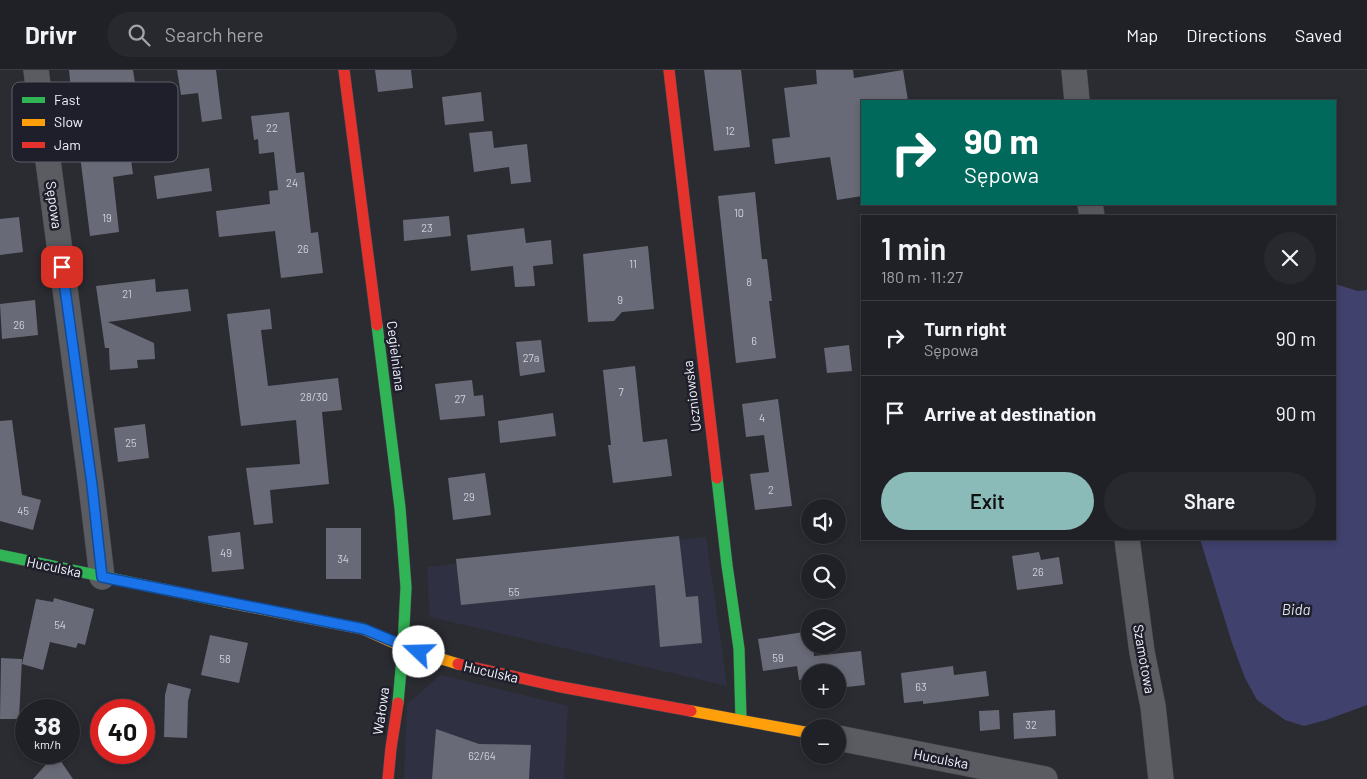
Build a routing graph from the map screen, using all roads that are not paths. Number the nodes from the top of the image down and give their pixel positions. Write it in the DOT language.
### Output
graph roads {
  1 [pos="344,70"];
  2 [pos="669,70"];
  3 [pos="1074,70"];
  4 [pos="1077,100"];
  5 [pos="48,162"];
  6 [pos="1127,540"];
  7 [pos="0,555"];
  8 [pos="102,577"];
  9 [pos="403,646"];
  10 [pos="741,719"];
  11 [pos="801,731"];
  12 [pos="846,740"];
  13 [pos="388,779"];
  14 [pos="1045,779"];
  15 [pos="1161,779"];
  1 -- 9 [label="street, Cegielniana"];
  2 -- 10 [label="street, Uczniowska"];
  3 -- 4 [label="street"];
  5 -- 8 [label="street, Sępowa"];
  6 -- 15 [label="street, Szamotowa"];
  7 -- 8 [label="street, Huculska"];
  8 -- 9 [label="street, Huculska"];
  9 -- 10 [label="street, Huculska"];
  9 -- 13 [label="street, Wałowa"];
  10 -- 11 [label="street, Huculska"];
  12 -- 14 [label="street, Huculska"];
}
